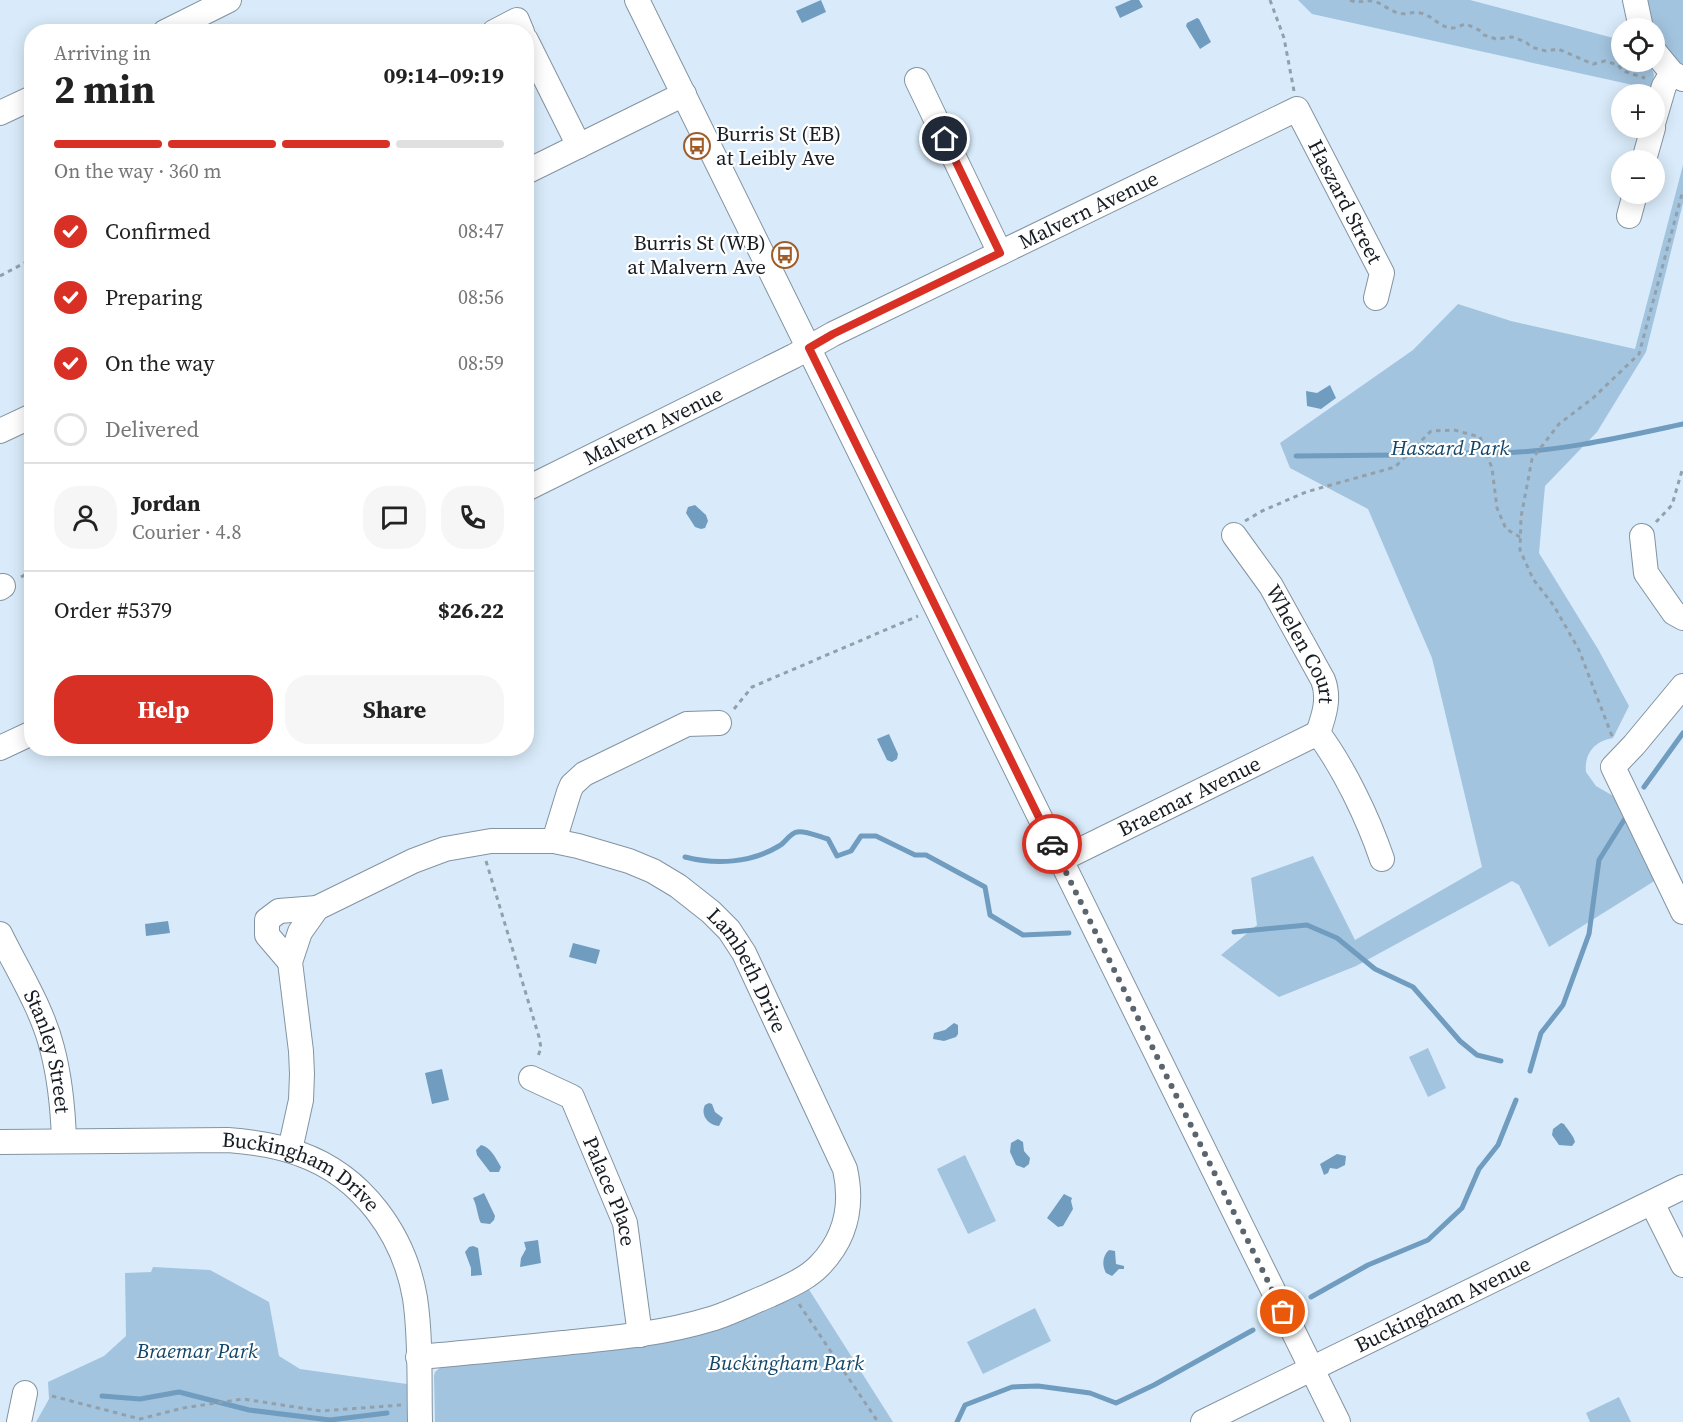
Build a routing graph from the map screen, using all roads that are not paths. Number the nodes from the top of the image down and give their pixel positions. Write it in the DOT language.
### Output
graph roads {
  1 [pos="229,0"];
  2 [pos="637,0"];
  3 [pos="1635,0"];
  4 [pos="1639,18"];
  5 [pos="181,24"];
  6 [pos="534,56"];
  7 [pos="1665,63"];
  8 [pos="1677,76"];
  9 [pos="917,80"];
  10 [pos="1665,85"];
  11 [pos="684,94"];
  12 [pos="24,102"];
  13 [pos="1298,109"];
  14 [pos="0,113"];
  15 [pos="579,146"];
  16 [pos="534,168"];
  17 [pos="1000,253"];
  18 [pos="1376,298"];
  19 [pos="809,348"];
  20 [pos="24,420"];
  21 [pos="0,431"];
  22 [pos="534,485"];
  23 [pos="1234,535"];
  24 [pos="1642,536"];
  25 [pos="1683,618"];
  26 [pos="1683,686"];
  27 [pos="719,723"];
  28 [pos="1318,733"];
  29 [pos="24,737"];
  30 [pos="0,748"];
  31 [pos="554,841"];
  32 [pos="1382,859"];
  33 [pos="1060,860"];
  34 [pos="317,908"];
  35 [pos="1683,912"];
  36 [pos="0,934"];
  37 [pos="290,962"];
  38 [pos="8,972"];
  39 [pos="531,1078"];
  40 [pos="64,1140"];
  41 [pos="0,1142"];
  42 [pos="291,1150"];
  43 [pos="1683,1187"];
  44 [pos="1652,1203"];
  45 [pos="1683,1265"];
  46 [pos="640,1335"];
  47 [pos="418,1357"];
  48 [pos="1311,1369"];
  49 [pos="25,1393"];
  50 [pos="19,1422"];
  51 [pos="420,1422"];
  52 [pos="1203,1422"];
  53 [pos="1338,1422"];
  1 -- 5 [label="street"];
  2 -- 11 [label="street"];
  3 -- 4 [label="street"];
  6 -- 15 [label="street"];
  7 -- 8 [label="street"];
  8 -- 10 [label="street"];
  9 -- 17 [label="street"];
  11 -- 15 [label="street"];
  11 -- 19 [label="street"];
  12 -- 14 [label="street"];
  13 -- 17 [label="street, Malvern Avenue"];
  13 -- 18 [label="street, Haszard Street"];
  15 -- 16 [label="street"];
  17 -- 19 [label="street, Malvern Avenue"];
  19 -- 22 [label="street, Malvern Avenue"];
  19 -- 33 [label="street"];
  20 -- 21 [label="street"];
  23 -- 28 [label="street, Whelen Court"];
  24 -- 25 [label="street"];
  26 -- 35 [label="street"];
  27 -- 31 [label="street"];
  28 -- 32 [label="street, Whelen Court"];
  28 -- 33 [label="street, Braemar Avenue"];
  29 -- 30 [label="street"];
  31 -- 34 [label="street, Lambeth Drive"];
  31 -- 46 [label="street, Lambeth Drive"];
  33 -- 48 [label="street"];
  34 -- 37 [label="street, Lambeth Drive"];
  34 -- 37 [label="street"];
  36 -- 38 [label="street, Stanley Street"];
  37 -- 42 [label="street, Lambeth Drive"];
  38 -- 40 [label="street, Stanley Street"];
  39 -- 46 [label="street, Palace Place"];
  40 -- 41 [label="street, Buckingham Drive"];
  40 -- 42 [label="street, Buckingham Drive"];
  42 -- 47 [label="street, Buckingham Drive"];
  43 -- 44 [label="street, Buckingham Avenue"];
  44 -- 45 [label="street"];
  44 -- 48 [label="street, Buckingham Avenue"];
  46 -- 47 [label="street, Lambeth Drive"];
  47 -- 51 [label="street, Buckingham Drive"];
  48 -- 52 [label="street, Buckingham Avenue"];
  48 -- 53 [label="street"];
  49 -- 50 [label="street"];
}
